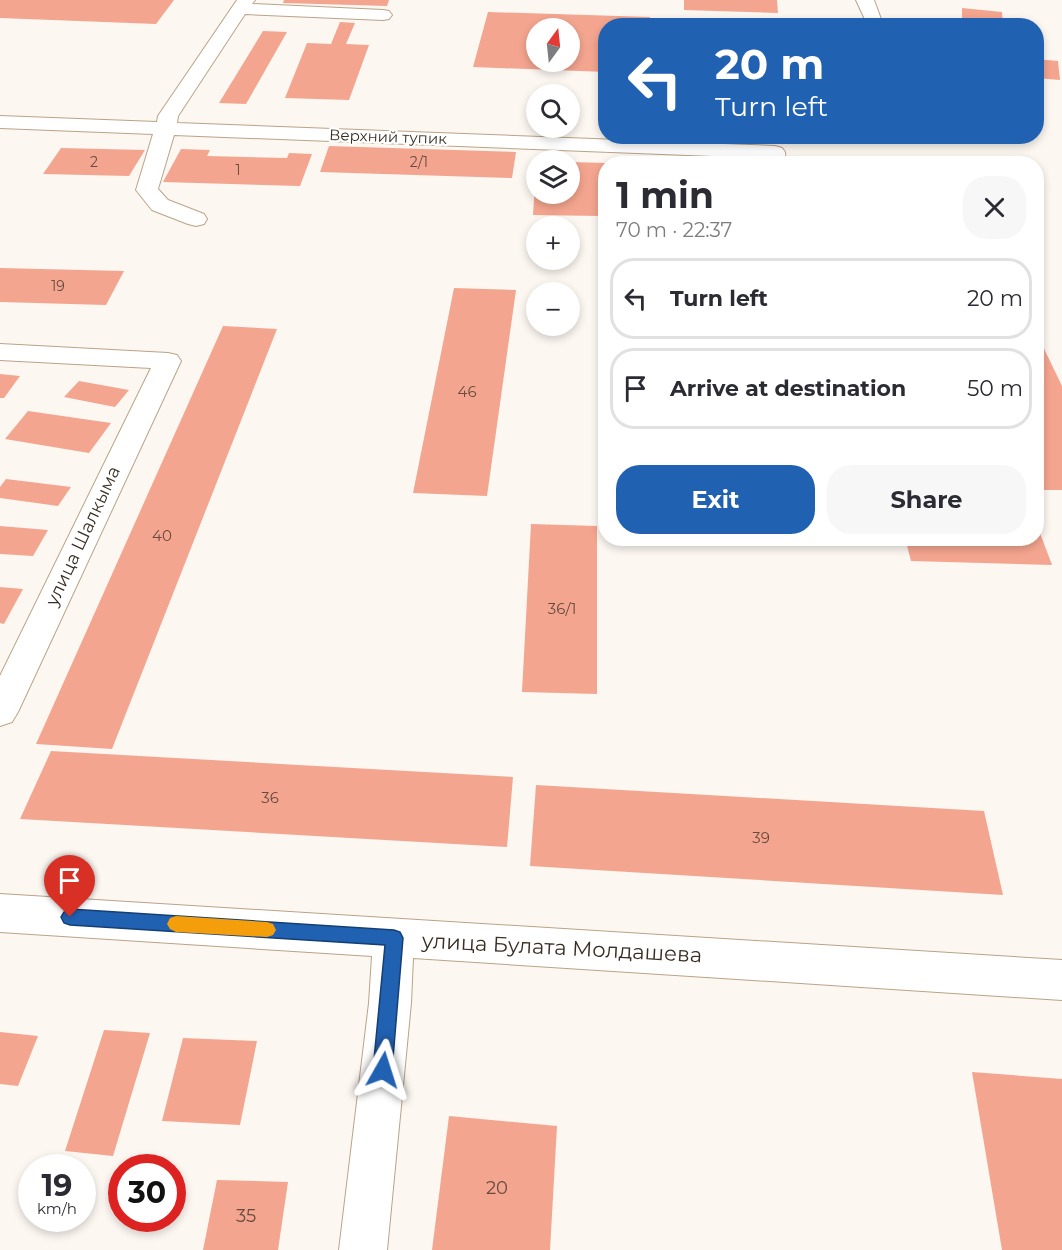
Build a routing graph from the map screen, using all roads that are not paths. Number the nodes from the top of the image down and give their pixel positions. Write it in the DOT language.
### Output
graph roads {
  1 [pos="865,0"];
  2 [pos="243,5"];
  3 [pos="383,15"];
  4 [pos="872,18"];
  5 [pos="0,122"];
  6 [pos="166,129"];
  7 [pos="733,156"];
  8 [pos="196,219"];
  9 [pos="0,352"];
  10 [pos="0,712"];
  11 [pos="0,913"];
  12 [pos="394,938"];
  13 [pos="1062,980"];
  14 [pos="363,1250"];
  1 -- 4 [label="street"];
  2 -- 3 [label="street"];
  2 -- 6 [label="street"];
  5 -- 6 [label="street, Верхний тупик"];
  6 -- 7 [label="street, Верхний тупик"];
  6 -- 8 [label="street"];
  9 -- 10 [label="street, улица Шалкыма"];
  11 -- 12 [label="street, улица Булата Молдашева"];
  12 -- 13 [label="street, улица Булата Молдашева"];
  12 -- 14 [label="street"];
}
